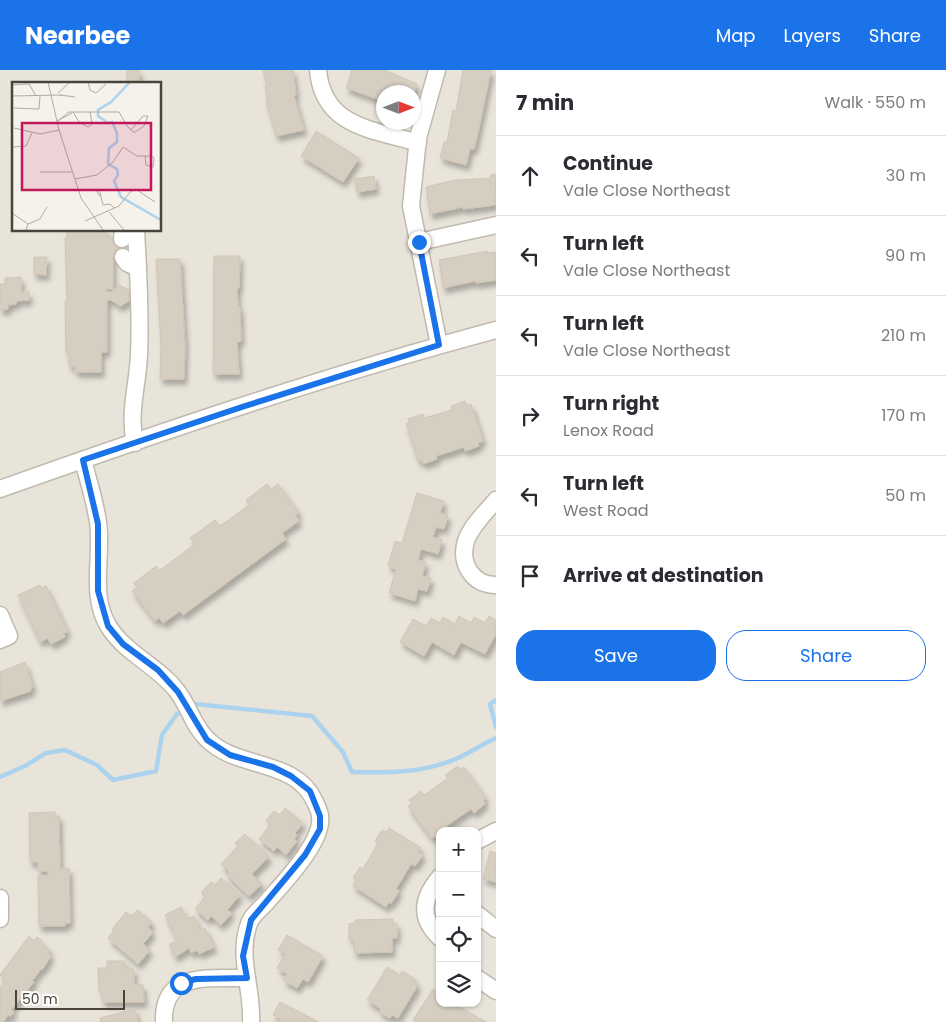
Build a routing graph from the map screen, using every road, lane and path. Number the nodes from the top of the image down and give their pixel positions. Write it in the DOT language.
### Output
graph roads {
  1 [pos="318,70"];
  2 [pos="437,70"];
  3 [pos="418,143"];
  4 [pos="496,225"];
  5 [pos="127,233"];
  6 [pos="419,242"];
  7 [pos="123,257"];
  8 [pos="138,268"];
  9 [pos="496,330"];
  10 [pos="439,345"];
  11 [pos="135,443"];
  12 [pos="83,460"];
  13 [pos="0,490"];
  14 [pos="496,500"];
  15 [pos="496,585"];
  16 [pos="0,615"];
  17 [pos="0,640"];
  18 [pos="496,831"];
  19 [pos="481,839"];
  20 [pos="436,882"];
  21 [pos="0,898"];
  22 [pos="481,917"];
  23 [pos="0,919"];
  24 [pos="496,929"];
  25 [pos="436,934"];
  26 [pos="247,978"];
  27 [pos="481,981"];
  28 [pos="496,991"];
  29 [pos="164,1022"];
  30 [pos="251,1022"];
  1 -- 3 [label="street"];
  2 -- 3 [label="street"];
  3 -- 6 [label="street"];
  4 -- 6 [label="street"];
  5 -- 8 [label="street"];
  6 -- 10 [label="street"];
  7 -- 8 [label="street"];
  8 -- 11 [label="street"];
  9 -- 10 [label="street"];
  10 -- 11 [label="street"];
  11 -- 12 [label="street"];
  12 -- 13 [label="street"];
  12 -- 26 [label="street"];
  14 -- 15 [label="street"];
  16 -- 17 [label="street"];
  18 -- 19 [label="street"];
  20 -- 25 [label="street"];
  21 -- 23 [label="street"];
  22 -- 24 [label="street"];
  26 -- 29 [label="street"];
  26 -- 30 [label="street"];
  27 -- 28 [label="street"];
}
